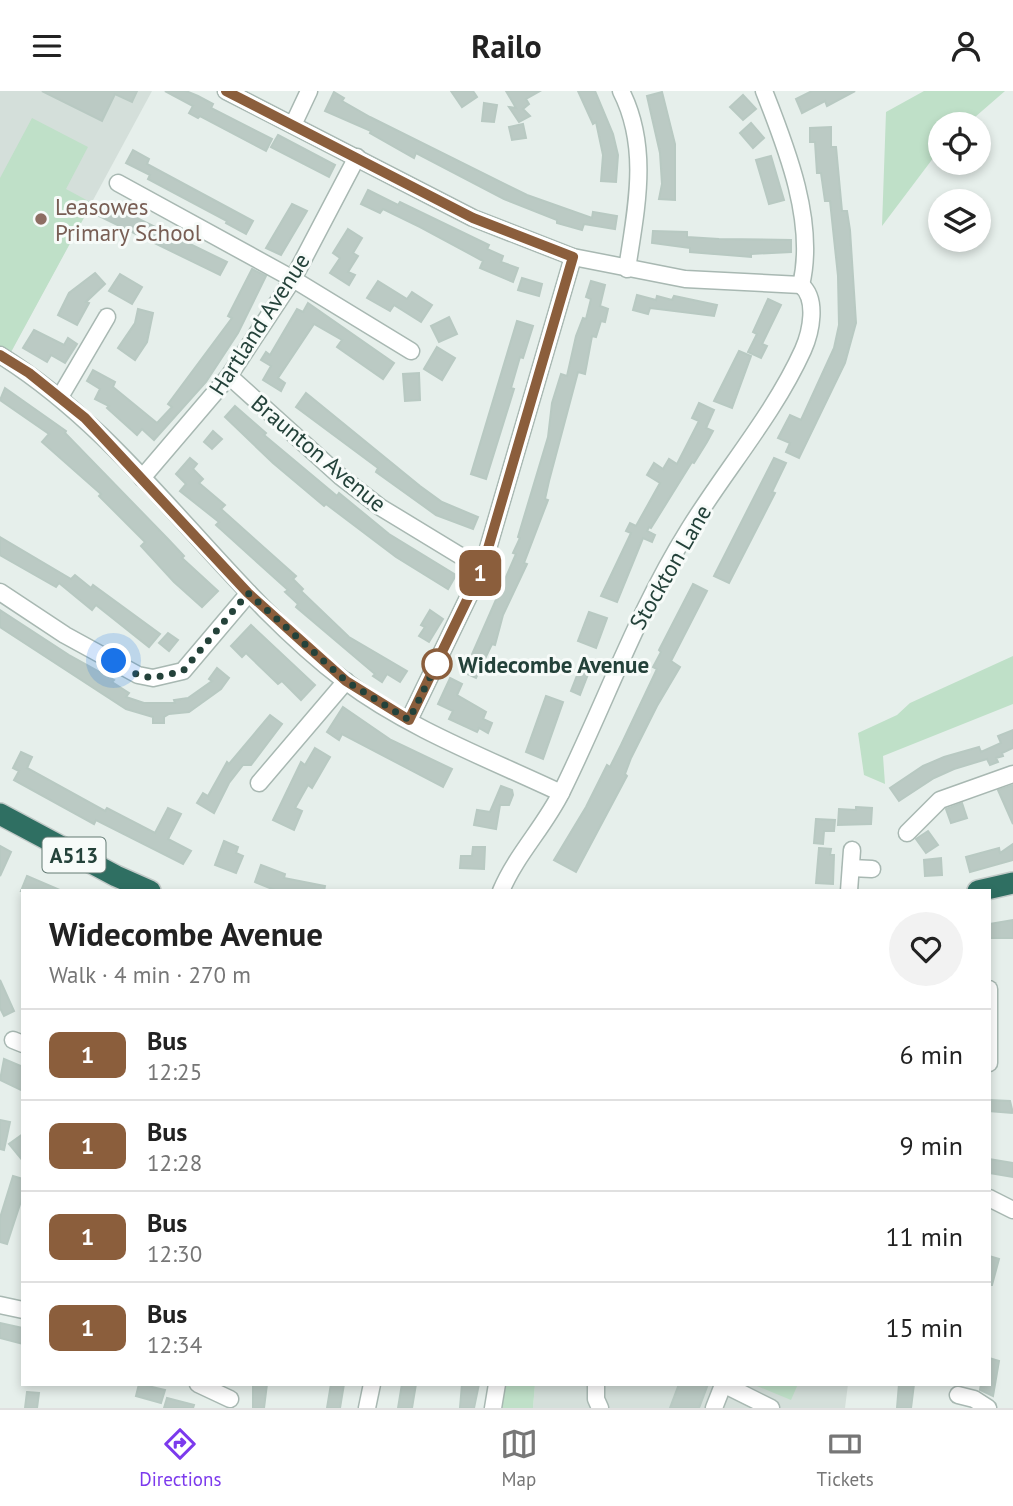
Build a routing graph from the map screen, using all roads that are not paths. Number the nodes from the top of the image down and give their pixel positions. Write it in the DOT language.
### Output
graph roads {
  1 [pos="226,91"];
  2 [pos="309,91"];
  3 [pos="621,91"];
  4 [pos="764,91"];
  5 [pos="293,125"];
  6 [pos="357,157"];
  7 [pos="118,183"];
  8 [pos="573,257"];
  9 [pos="627,269"];
  10 [pos="293,278"];
  11 [pos="801,285"];
  12 [pos="110,313"];
  13 [pos="411,351"];
  14 [pos="0,355"];
  15 [pos="229,376"];
  16 [pos="60,397"];
  17 [pos="142,478"];
  18 [pos="482,569"];
  19 [pos="0,592"];
  20 [pos="248,593"];
  21 [pos="346,681"];
  22 [pos="409,720"];
  23 [pos="1013,774"];
  24 [pos="259,783"];
  25 [pos="561,793"];
  26 [pos="0,814"];
  27 [pos="910,824"];
  28 [pos="852,850"];
  29 [pos="850,868"];
  30 [pos="872,869"];
  31 [pos="1013,883"];
  32 [pos="145,889"];
  33 [pos="502,889"];
  34 [pos="849,889"];
  35 [pos="987,889"];
  36 [pos="991,1199"];
  37 [pos="1013,1210"];
  38 [pos="0,1305"];
  39 [pos="21,1310"];
  40 [pos="203,1386"];
  41 [pos="372,1386"];
  42 [pos="497,1386"];
  43 [pos="596,1386"];
  44 [pos="722,1386"];
  45 [pos="727,1386"];
  46 [pos="958,1396"];
  47 [pos="230,1397"];
  48 [pos="368,1408"];
  49 [pos="493,1408"];
  50 [pos="600,1408"];
  51 [pos="714,1408"];
  52 [pos="771,1408"];
  53 [pos="988,1408"];
  1 -- 5 [label="street"];
  2 -- 5 [label="street"];
  3 -- 9 [label="street"];
  4 -- 11 [label="street, Stockton Lane"];
  5 -- 6 [label="street"];
  6 -- 8 [label="street"];
  6 -- 10 [label="street, Hartland Avenue"];
  7 -- 10 [label="street"];
  8 -- 9 [label="street"];
  8 -- 18 [label="street"];
  9 -- 11 [label="street"];
  10 -- 13 [label="street"];
  10 -- 15 [label="street, Hartland Avenue"];
  11 -- 25 [label="street, Stockton Lane"];
  12 -- 16 [label="street"];
  14 -- 16 [label="street"];
  15 -- 17 [label="street, Hartland Avenue"];
  15 -- 18 [label="street, Braunton Avenue"];
  16 -- 17 [label="street"];
  17 -- 20 [label="street"];
  18 -- 22 [label="street"];
  19 -- 20 [label="street"];
  20 -- 21 [label="street"];
  21 -- 22 [label="street"];
  21 -- 24 [label="street"];
  22 -- 25 [label="street"];
  23 -- 27 [label="street"];
  25 -- 33 [label="street, Stockton Lane"];
  26 -- 32 [label="highway, A513"];
  28 -- 29 [label="street"];
  29 -- 30 [label="street"];
  29 -- 34 [label="street"];
  31 -- 35 [label="highway"];
  36 -- 37 [label="street"];
  38 -- 39 [label="street"];
  40 -- 47 [label="street"];
  41 -- 48 [label="street"];
  42 -- 49 [label="street"];
  43 -- 50 [label="street"];
  44 -- 51 [label="street"];
  45 -- 52 [label="street"];
  46 -- 53 [label="street"];
}
